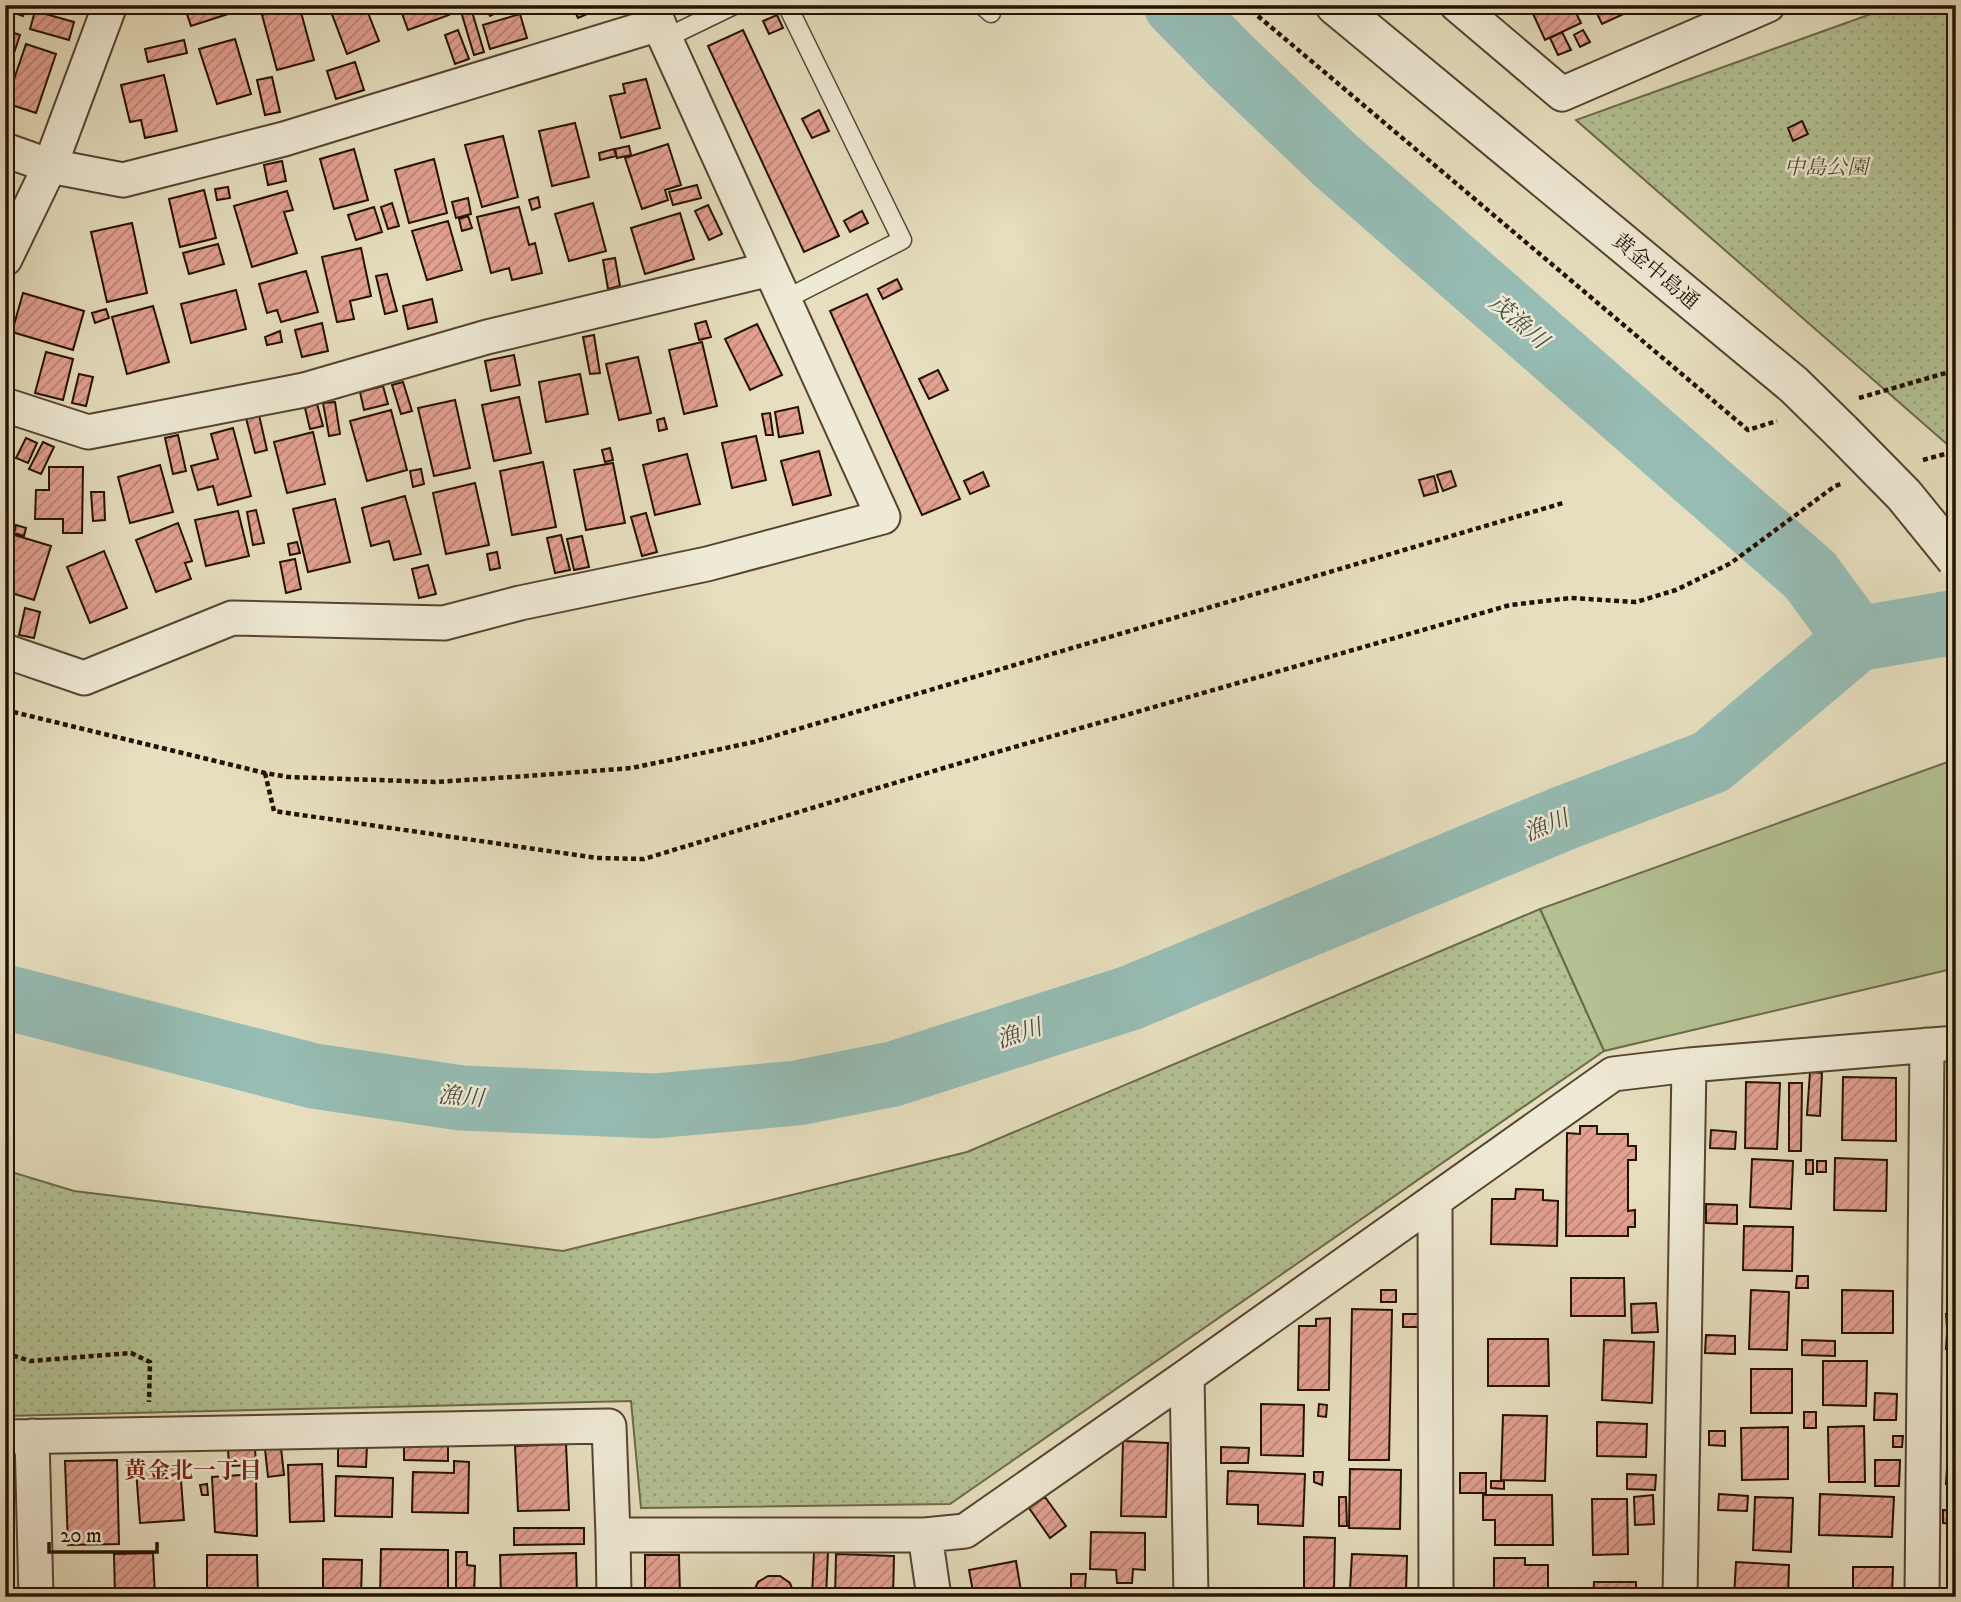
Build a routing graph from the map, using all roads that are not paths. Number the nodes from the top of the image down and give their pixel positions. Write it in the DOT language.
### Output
graph roads {
  1 [pos="110,5"];
  2 [pos="734,5"];
  3 [pos="787,5"];
  4 [pos="1335,5"];
  5 [pos="1457,5"];
  6 [pos="1768,5"];
  7 [pos="658,22"];
  8 [pos="5,150"];
  9 [pos="50,166"];
  10 [pos="5,259"];
  11 [pos="770,269"];
  12 [pos="784,300"];
  13 [pos="5,405"];
  14 [pos="1956,559"];
  15 [pos="5,651"];
  16 [pos="1942,1044"];
  17 [pos="1689,1065"];
  18 [pos="1435,1200"];
  19 [pos="1187,1376"];
  20 [pos="19,1437"];
  21 [pos="613,1535"];
  22 [pos="925,1535"];
  23 [pos="36,1597"];
  24 [pos="614,1597"];
  25 [pos="934,1597"];
  26 [pos="1191,1597"];
  27 [pos="1436,1597"];
  28 [pos="1681,1597"];
  29 [pos="1922,1597"];
  1 -- 9 [label="street"];
  2 -- 7 [label="lane"];
  3 -- 12 [label="lane"];
  4 -- 14 [label="street, 黄金中島通, bridge"];
  5 -- 6 [label="street"];
  7 -- 9 [label="street"];
  7 -- 11 [label="street"];
  8 -- 9 [label="street"];
  9 -- 10 [label="street"];
  11 -- 12 [label="street"];
  11 -- 13 [label="street"];
  12 -- 15 [label="street"];
  16 -- 17 [label="street"];
  16 -- 29 [label="street"];
  17 -- 18 [label="street"];
  17 -- 28 [label="street"];
  18 -- 19 [label="street"];
  18 -- 27 [label="street"];
  19 -- 22 [label="street"];
  19 -- 26 [label="street"];
  20 -- 21 [label="street"];
  20 -- 23 [label="street"];
  21 -- 22 [label="street"];
  21 -- 24 [label="street"];
  22 -- 25 [label="street"];
}
